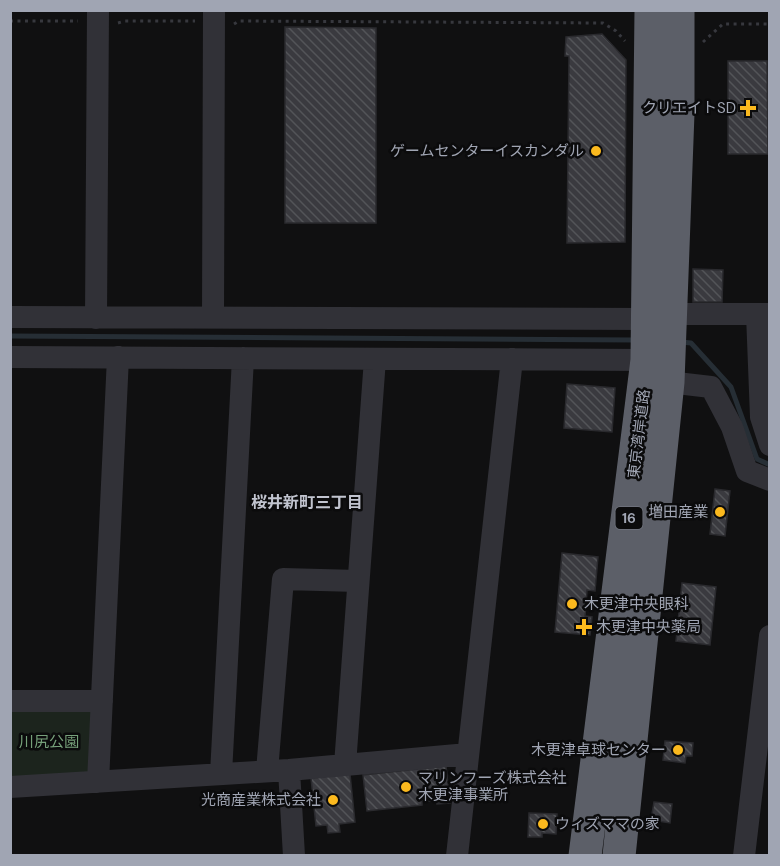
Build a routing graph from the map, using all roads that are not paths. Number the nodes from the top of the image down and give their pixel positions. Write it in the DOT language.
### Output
graph roads {
  1 [pos="651,10"];
  2 [pos="678,10"];
  3 [pos="97,19"];
  4 [pos="215,20"];
  5 [pos="763,314"];
  6 [pos="10,316"];
  7 [pos="213,316"];
  8 [pos="660,316"];
  9 [pos="96,318"];
  10 [pos="10,357"];
  11 [pos="118,357"];
  12 [pos="243,358"];
  13 [pos="375,359"];
  14 [pos="512,359"];
  15 [pos="658,371"];
  16 [pos="770,445"];
  17 [pos="770,480"];
  18 [pos="358,581"];
  19 [pos="770,636"];
  20 [pos="10,701"];
  21 [pos="102,701"];
  22 [pos="764,736"];
  23 [pos="468,754"];
  24 [pos="345,765"];
  25 [pos="278,771"];
  26 [pos="221,774"];
  27 [pos="98,782"];
  28 [pos="10,787"];
  29 [pos="294,855"];
  30 [pos="457,855"];
  31 [pos="585,855"];
  32 [pos="619,855"];
  33 [pos="744,855"];
  1 -- 8 [label="highway, 東京湾岸道路 / 16"];
  2 -- 8 [label="highway, 東京湾岸道路 / 16"];
  3 -- 9 [label="street"];
  4 -- 7 [label="street"];
  5 -- 8 [label="street"];
  5 -- 16 [label="street"];
  6 -- 9 [label="street"];
  7 -- 8 [label="street"];
  7 -- 9 [label="street"];
  8 -- 15 [label="highway, 東京湾岸道路 / 16"];
  10 -- 11 [label="street"];
  11 -- 12 [label="street"];
  11 -- 21 [label="street"];
  12 -- 13 [label="street"];
  12 -- 26 [label="street"];
  13 -- 14 [label="street"];
  13 -- 18 [label="street"];
  14 -- 15 [label="street"];
  14 -- 23 [label="street"];
  15 -- 17 [label="street"];
  15 -- 31 [label="highway, 東京湾岸道路 / 16"];
  15 -- 32 [label="highway, 東京湾岸道路 / 16"];
  18 -- 24 [label="street"];
  18 -- 25 [label="street"];
  19 -- 22 [label="street"];
  20 -- 21 [label="street"];
  21 -- 27 [label="street"];
  22 -- 33 [label="street"];
  23 -- 24 [label="street"];
  23 -- 30 [label="street"];
  24 -- 25 [label="street"];
  25 -- 26 [label="street"];
  25 -- 29 [label="street"];
  26 -- 27 [label="street"];
  27 -- 28 [label="street"];
}
